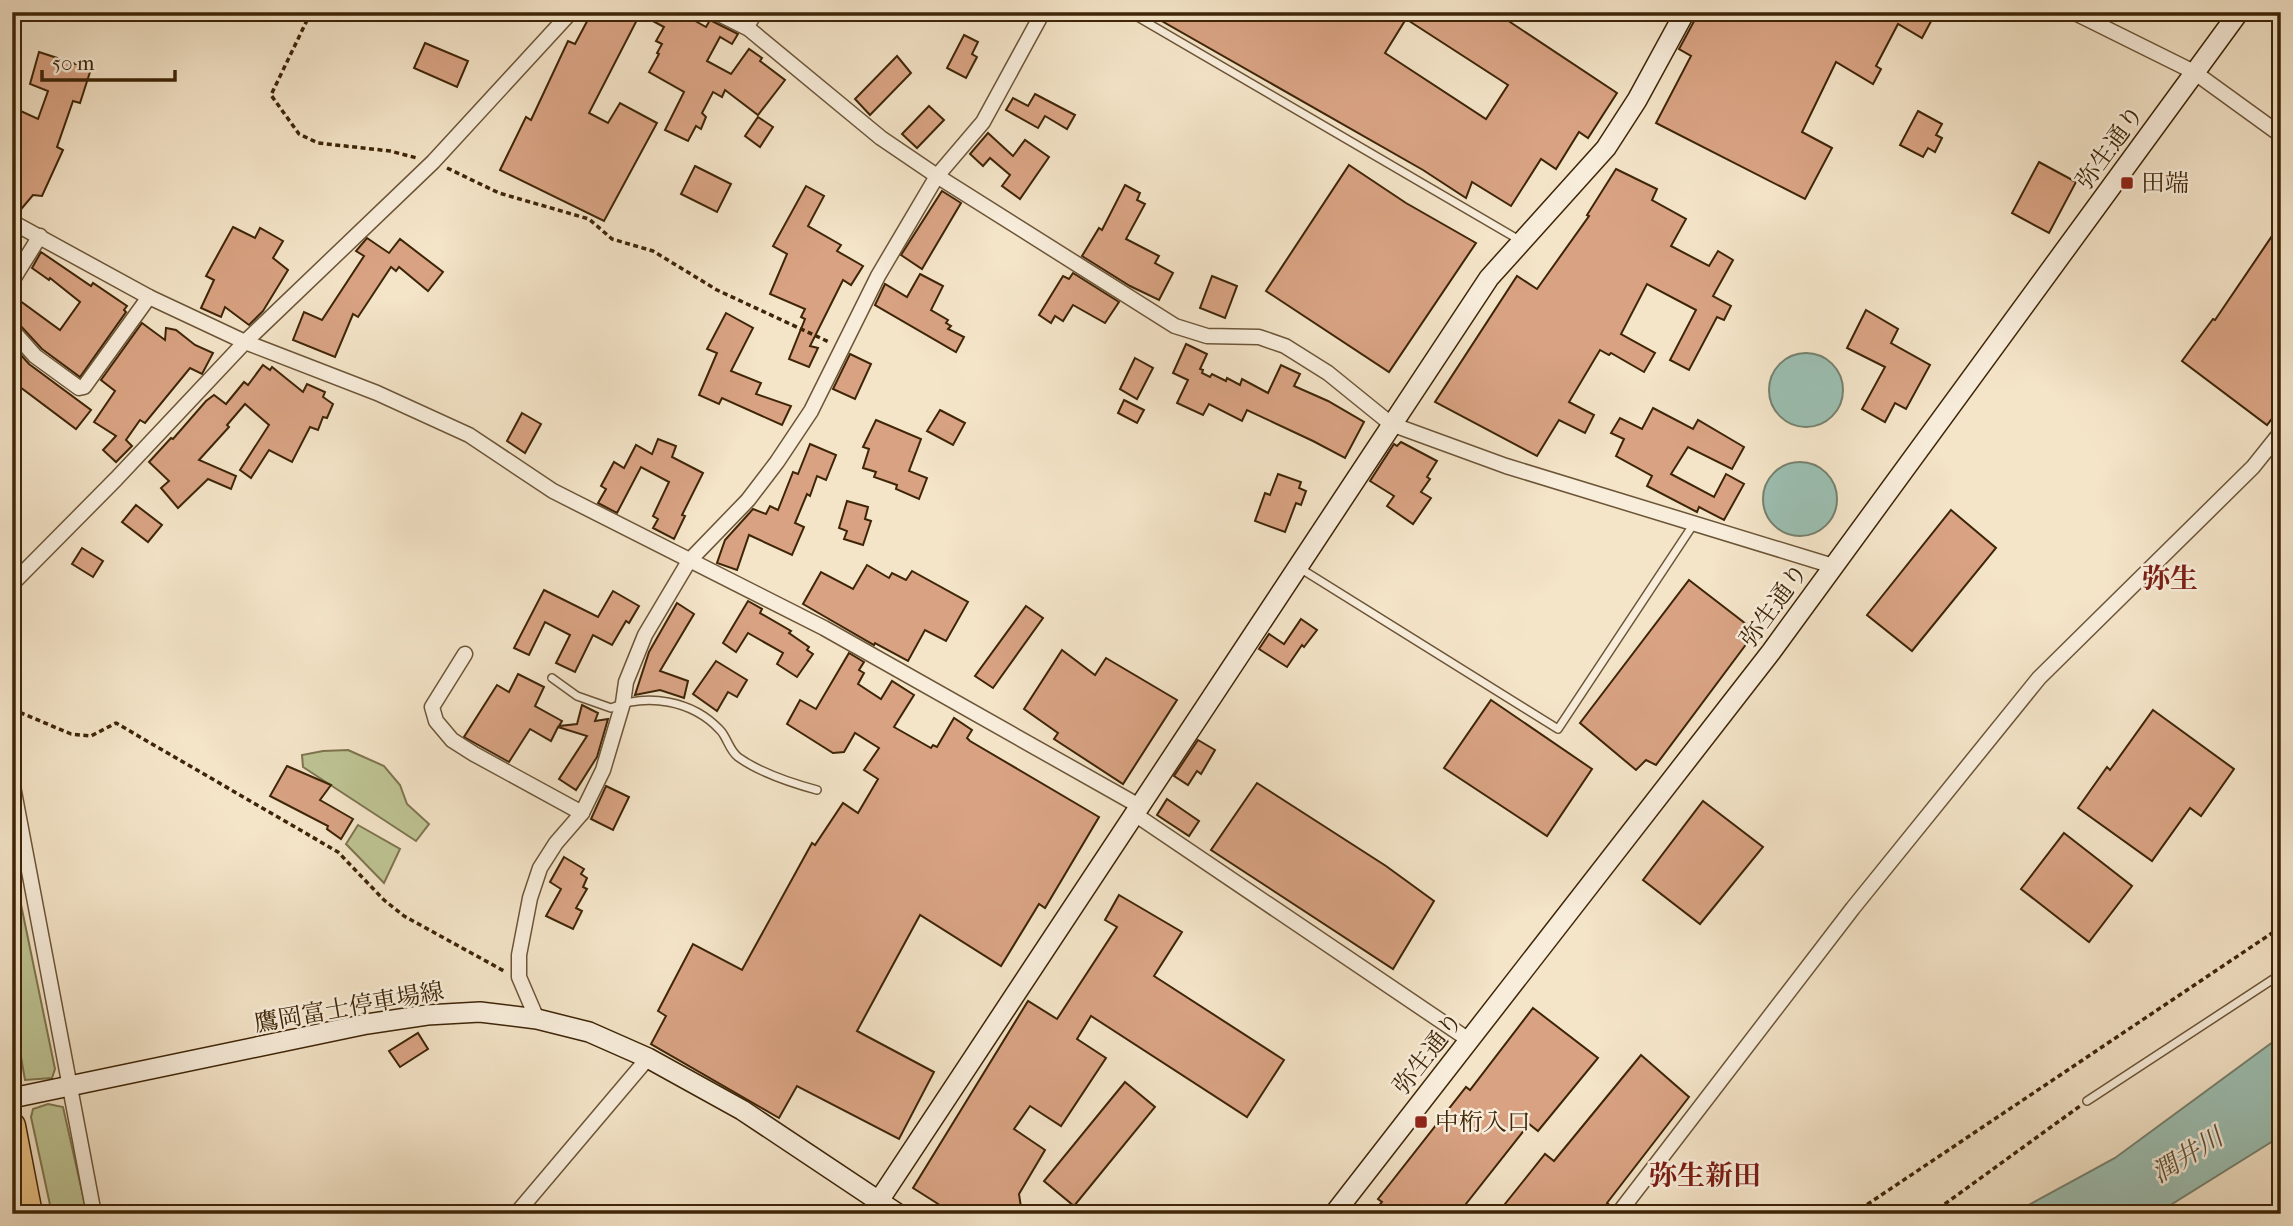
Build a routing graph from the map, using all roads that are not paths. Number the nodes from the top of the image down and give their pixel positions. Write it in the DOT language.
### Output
graph roads {
  1 [pos="571,12"];
  2 [pos="715,12"];
  3 [pos="760,12"];
  4 [pos="1043,12"];
  5 [pos="1129,12"];
  6 [pos="1685,12"];
  7 [pos="2073,12"];
  8 [pos="2239,12"];
  9 [pos="749,29"];
  10 [pos="2194,72"];
  11 [pos="2281,135"];
  12 [pos="937,176"];
  13 [pos="12,222"];
  14 [pos="40,236"];
  15 [pos="1521,241"];
  16 [pos="12,281"];
  17 [pos="149,297"];
  18 [pos="12,330"];
  19 [pos="245,342"];
  20 [pos="1391,424"];
  21 [pos="2281,432"];
  22 [pos="1693,524"];
  23 [pos="689,561"];
  24 [pos="1833,566"];
  25 [pos="1297,567"];
  26 [pos="12,584"];
  27 [pos="465,654"];
  28 [pos="552,677"];
  29 [pos="623,703"];
  30 [pos="12,781"];
  31 [pos="817,790"];
  32 [pos="1138,811"];
  33 [pos="582,813"];
  34 [pos="2281,974"];
  35 [pos="537,1018"];
  36 [pos="1469,1040"];
  37 [pos="648,1058"];
  38 [pos="71,1086"];
  39 [pos="12,1098"];
  40 [pos="2087,1101"];
  41 [pos="14,1137"];
  42 [pos="878,1202"];
  43 [pos="29,1214"];
  44 [pos="94,1214"];
  45 [pos="516,1214"];
  46 [pos="898,1214"];
  47 [pos="1334,1214"];
  48 [pos="1618,1214"];
  1 -- 19 [label="street"];
  2 -- 9 [label="street"];
  3 -- 9 [label="lane"];
  4 -- 12 [label="street"];
  5 -- 15 [label="lane"];
  6 -- 15 [label="street"];
  7 -- 10 [label="street"];
  8 -- 10 [label="street, 弥生通り"];
  9 -- 12 [label="street"];
  10 -- 11 [label="street"];
  10 -- 24 [label="street, 弥生通り"];
  12 -- 20 [label="street"];
  12 -- 23 [label="street"];
  13 -- 14 [label="street"];
  14 -- 16 [label="street"];
  14 -- 17 [label="street"];
  15 -- 20 [label="street"];
  17 -- 18 [label="street"];
  17 -- 19 [label="street"];
  19 -- 23 [label="street"];
  19 -- 26 [label="street"];
  20 -- 22 [label="street"];
  20 -- 25 [label="street"];
  21 -- 48 [label="street"];
  22 -- 24 [label="street"];
  22 -- 25 [label="lane"];
  23 -- 29 [label="street"];
  23 -- 32 [label="street"];
  24 -- 36 [label="street, 弥生通り"];
  25 -- 32 [label="street"];
  27 -- 33 [label="street"];
  28 -- 29 [label="lane"];
  29 -- 31 [label="lane"];
  29 -- 33 [label="street"];
  30 -- 38 [label="street"];
  32 -- 36 [label="street"];
  32 -- 42 [label="street"];
  33 -- 35 [label="street"];
  34 -- 40 [label="lane"];
  35 -- 37 [label="street, 鷹岡富士停車場線"];
  35 -- 38 [label="street, 鷹岡富士停車場線"];
  36 -- 47 [label="street, 弥生通り"];
  37 -- 42 [label="street, 鷹岡富士停車場線"];
  37 -- 45 [label="street"];
  38 -- 39 [label="street, 鷹岡富士停車場線"];
  38 -- 44 [label="street"];
  41 -- 43 [label="highway"];
  42 -- 46 [label="street, 鷹岡富士停車場線"];
}
